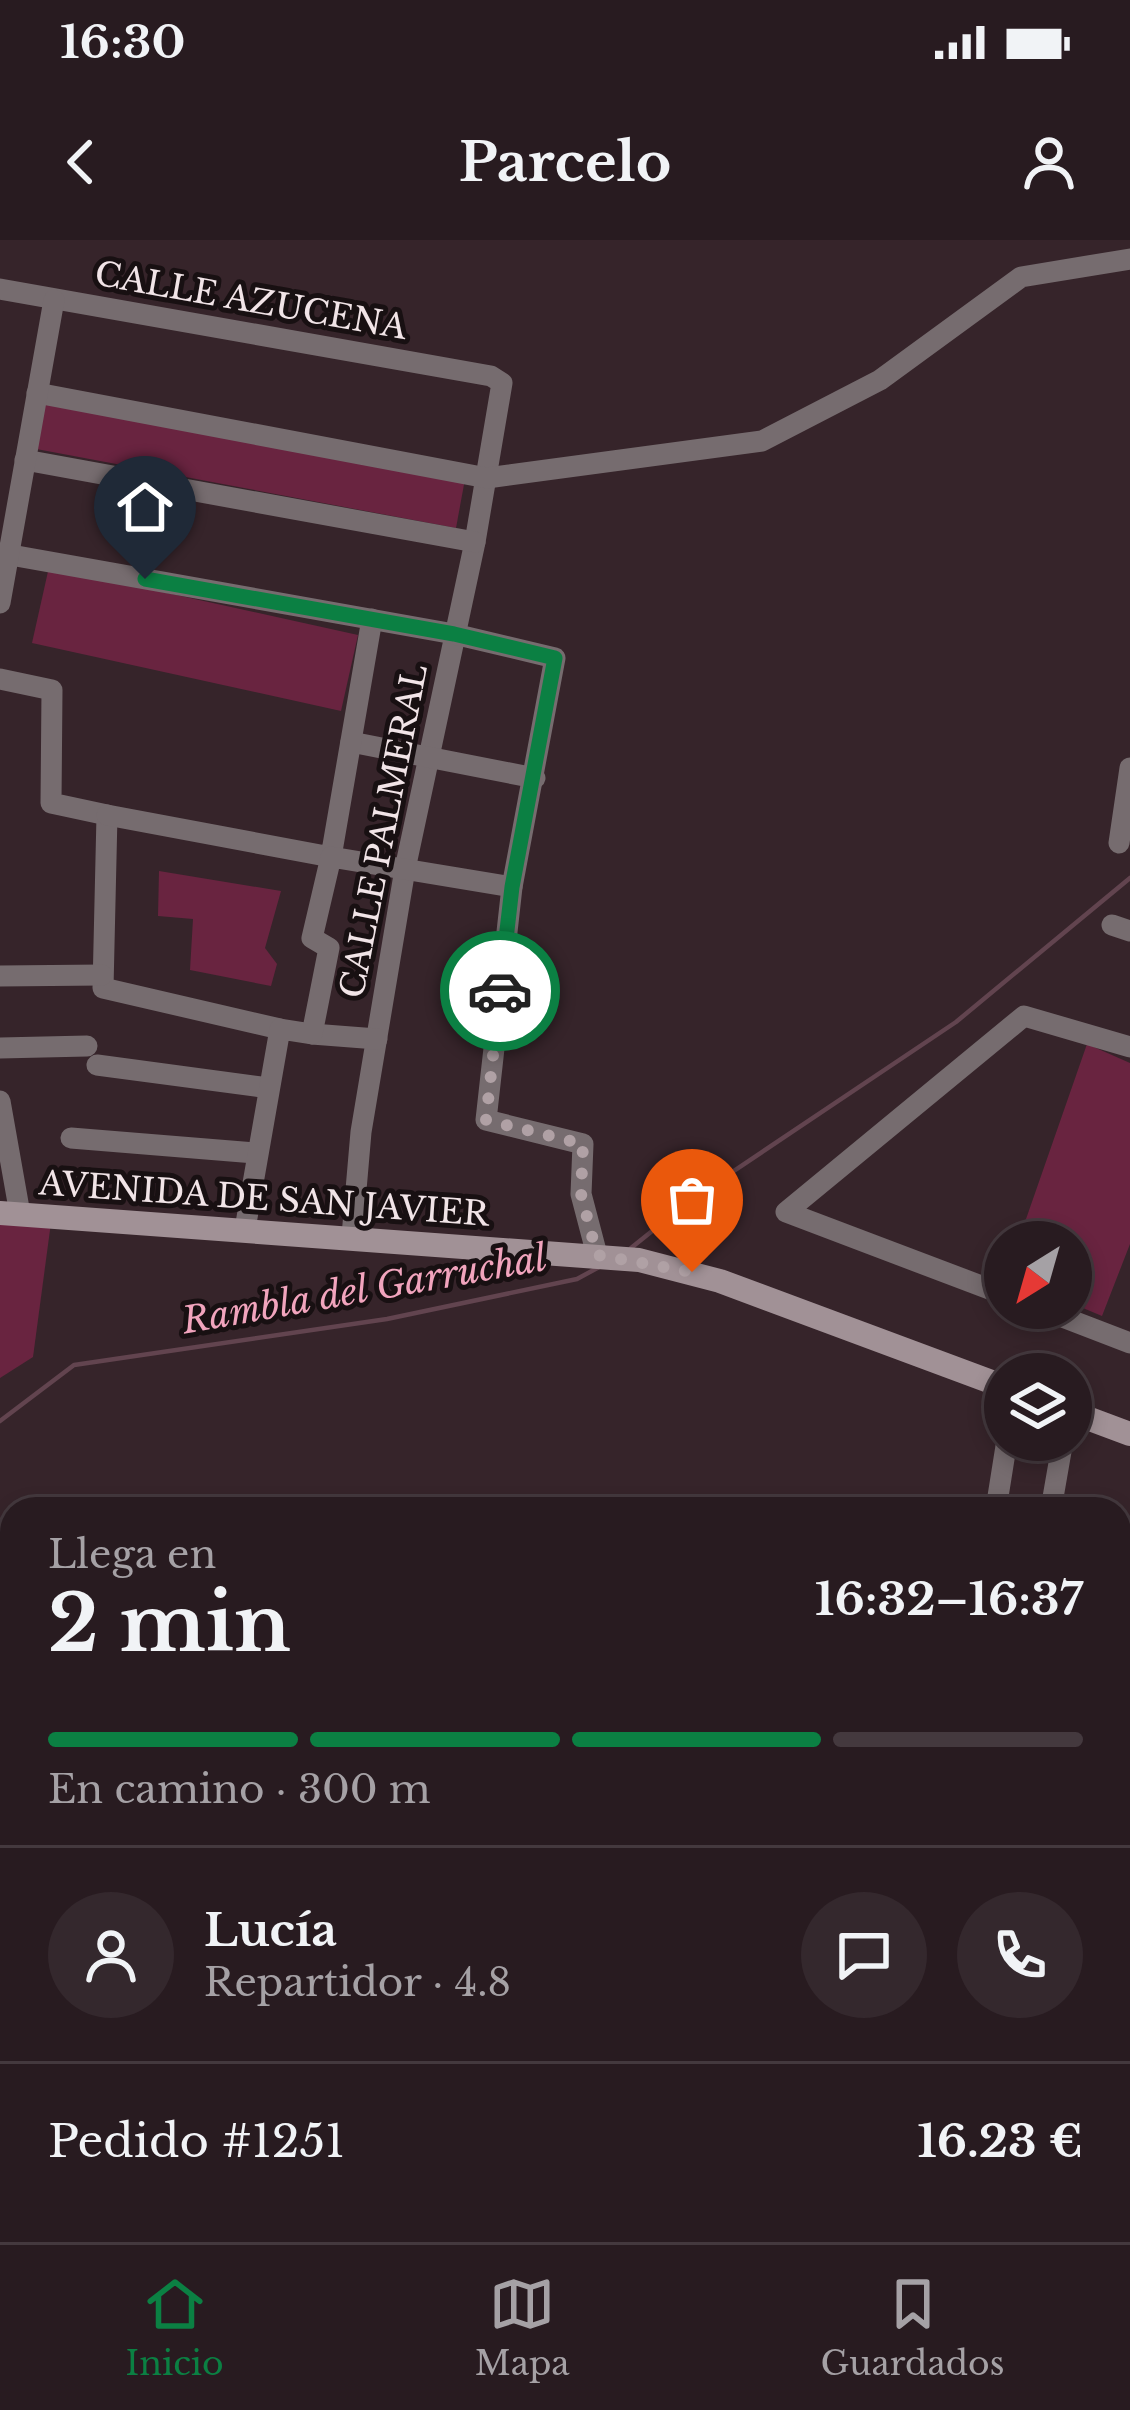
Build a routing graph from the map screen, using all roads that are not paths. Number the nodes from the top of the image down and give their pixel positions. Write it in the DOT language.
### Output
graph roads {
  1 [pos="1130,259"];
  2 [pos="0,289"];
  3 [pos="54,299"];
  4 [pos="491,376"];
  5 [pos="38,393"];
  6 [pos="26,460"];
  7 [pos="487,478"];
  8 [pos="475,542"];
  9 [pos="4,554"];
  10 [pos="0,603"];
  11 [pos="372,620"];
  12 [pos="454,634"];
  13 [pos="0,679"];
  14 [pos="351,742"];
  15 [pos="432,757"];
  16 [pos="1130,768"];
  17 [pos="535,778"];
  18 [pos="107,815"];
  19 [pos="1119,842"];
  20 [pos="331,857"];
  21 [pos="405,869"];
  22 [pos="512,887"];
  23 [pos="0,976"];
  24 [pos="102,982"];
  25 [pos="280,1029"];
  26 [pos="312,1034"];
  27 [pos="377,1039"];
  28 [pos="1130,1047"];
  29 [pos="0,1048"];
  30 [pos="269,1088"];
  31 [pos="0,1106"];
  32 [pos="71,1138"];
  33 [pos="255,1153"];
  34 [pos="10,1213"];
  35 [pos="245,1228"];
  36 [pos="352,1236"];
  37 [pos="597,1255"];
  38 [pos="984,1287"];
  39 [pos="1092,1328"];
  40 [pos="1130,1343"];
  41 [pos="984,1380"];
  42 [pos="1092,1420"];
  43 [pos="1130,1434"];
  44 [pos="1003,1461"];
  45 [pos="1059,1461"];
  46 [pos="998,1497"];
  47 [pos="1053,1497"];
  1 -- 7 [label="street"];
  2 -- 3 [label="street, CALLE AZUCENA"];
  3 -- 4 [label="street, CALLE AZUCENA"];
  3 -- 5 [label="street"];
  4 -- 7 [label="street, CALLE PALMERAL"];
  5 -- 6 [label="street"];
  5 -- 7 [label="street"];
  6 -- 8 [label="street"];
  6 -- 9 [label="street"];
  7 -- 8 [label="street, CALLE PALMERAL"];
  8 -- 12 [label="street, CALLE PALMERAL"];
  9 -- 10 [label="street"];
  9 -- 11 [label="street"];
  11 -- 12 [label="street"];
  11 -- 14 [label="street"];
  12 -- 15 [label="street, CALLE PALMERAL"];
  12 -- 17 [label="street"];
  13 -- 18 [label="street"];
  14 -- 15 [label="street"];
  14 -- 20 [label="street"];
  15 -- 17 [label="street"];
  15 -- 21 [label="street, CALLE PALMERAL"];
  16 -- 19 [label="street"];
  17 -- 22 [label="street"];
  18 -- 20 [label="street"];
  18 -- 24 [label="street"];
  20 -- 21 [label="street"];
  20 -- 26 [label="street"];
  21 -- 22 [label="street"];
  21 -- 27 [label="street, CALLE PALMERAL"];
  22 -- 37 [label="street"];
  23 -- 24 [label="street"];
  24 -- 25 [label="street"];
  25 -- 26 [label="street"];
  25 -- 30 [label="street"];
  26 -- 27 [label="street"];
  27 -- 36 [label="street, CALLE PALMERAL"];
  28 -- 38 [label="street"];
  29 -- 30 [label="street"];
  30 -- 33 [label="street"];
  31 -- 34 [label="street"];
  32 -- 33 [label="street"];
  33 -- 35 [label="street"];
  34 -- 35 [label="main road, AVENIDA DE SAN JAVIER"];
  35 -- 36 [label="main road, AVENIDA DE SAN JAVIER"];
  36 -- 37 [label="main road, AVENIDA DE SAN JAVIER"];
  37 -- 41 [label="main road, AVENIDA DE SAN JAVIER"];
  39 -- 40 [label="street"];
  42 -- 43 [label="main road"];
  44 -- 46 [label="street"];
  45 -- 47 [label="street"];
}
